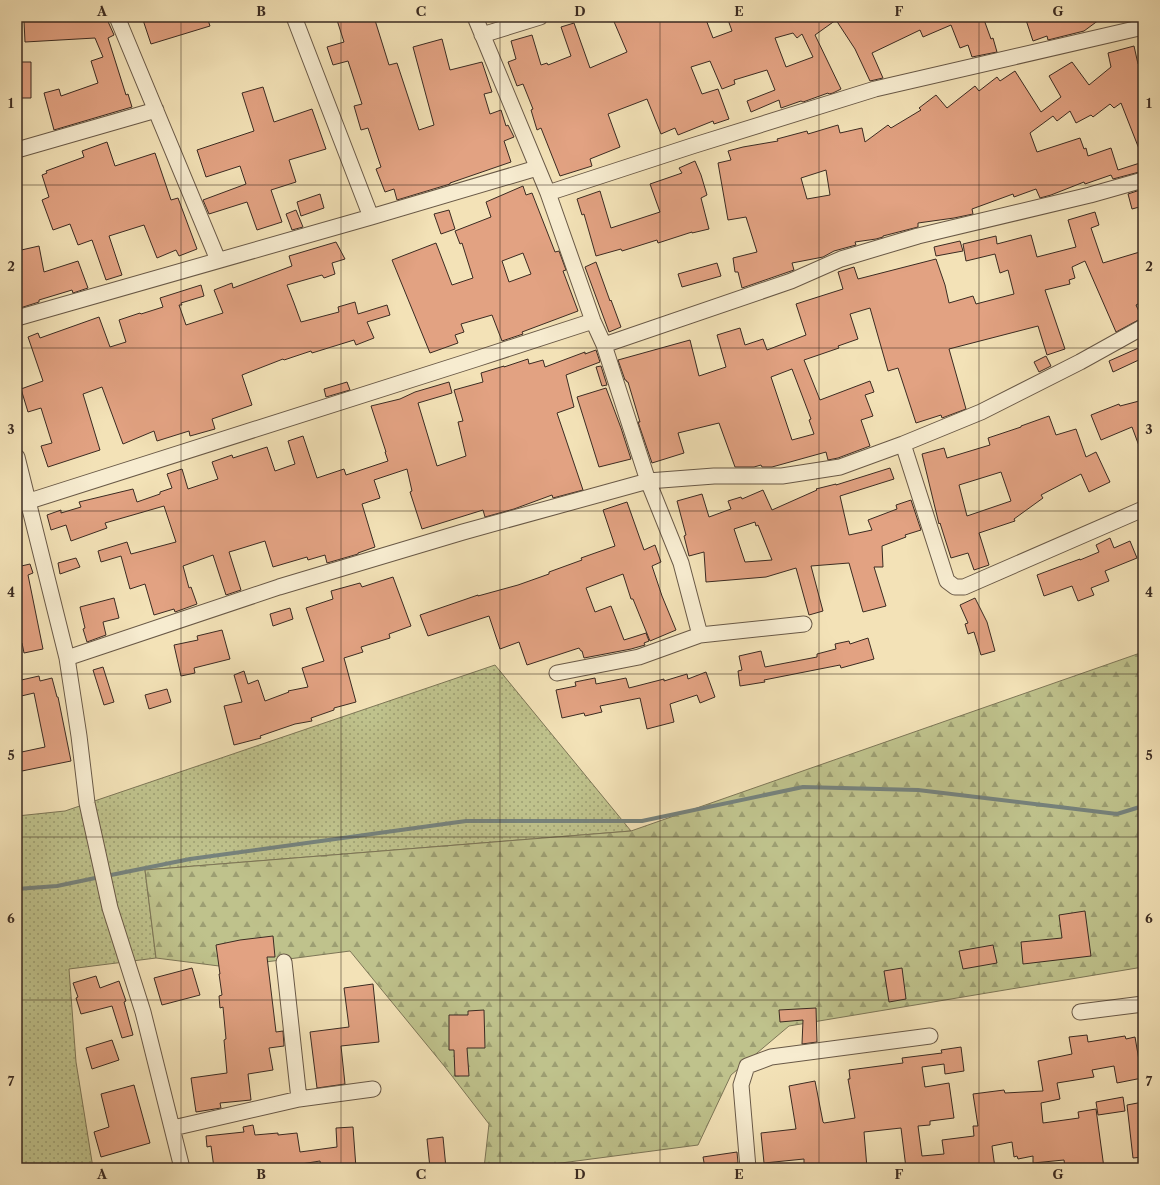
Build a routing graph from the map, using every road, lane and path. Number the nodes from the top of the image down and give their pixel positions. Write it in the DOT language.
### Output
graph roads {
  1 [pos="117,17"];
  2 [pos="294,17"];
  3 [pos="475,17"];
  4 [pos="540,17"];
  5 [pos="1139,27"];
  6 [pos="482,35"];
  7 [pos="156,110"];
  8 [pos="17,150"];
  9 [pos="538,168"];
  10 [pos="1143,180"];
  11 [pos="548,194"];
  12 [pos="371,218"];
  13 [pos="218,260"];
  14 [pos="17,318"];
  15 [pos="593,321"];
  16 [pos="1143,327"];
  17 [pos="604,345"];
  18 [pos="903,444"];
  19 [pos="17,458"];
  20 [pos="648,480"];
  21 [pos="22,504"];
  22 [pos="1143,509"];
  23 [pos="804,624"];
  24 [pos="700,635"];
  25 [pos="67,658"];
  26 [pos="557,673"];
  27 [pos="284,962"];
  28 [pos="1143,1004"];
  29 [pos="1080,1012"];
  30 [pos="930,1036"];
  31 [pos="373,1089"];
  32 [pos="299,1099"];
  33 [pos="173,1128"];
  34 [pos="182,1168"];
  35 [pos="748,1168"];
  1 -- 7 [label="street"];
  2 -- 12 [label="street"];
  3 -- 6 [label="street"];
  4 -- 6 [label="street"];
  5 -- 11 [label="street"];
  6 -- 9 [label="street"];
  7 -- 8 [label="street"];
  7 -- 13 [label="street"];
  9 -- 11 [label="street"];
  9 -- 12 [label="street"];
  10 -- 17 [label="street"];
  11 -- 15 [label="street"];
  12 -- 13 [label="street"];
  13 -- 14 [label="street"];
  15 -- 17 [label="street"];
  15 -- 21 [label="street"];
  16 -- 18 [label="street"];
  17 -- 20 [label="street"];
  18 -- 20 [label="street"];
  18 -- 22 [label="street"];
  19 -- 21 [label="street"];
  20 -- 24 [label="street"];
  20 -- 25 [label="street"];
  21 -- 25 [label="street"];
  23 -- 24 [label="street"];
  24 -- 26 [label="street"];
  25 -- 33 [label="street"];
  27 -- 32 [label="street"];
  28 -- 29 [label="street"];
  30 -- 35 [label="street"];
  31 -- 32 [label="street"];
  32 -- 33 [label="street"];
  33 -- 34 [label="street"];
}
